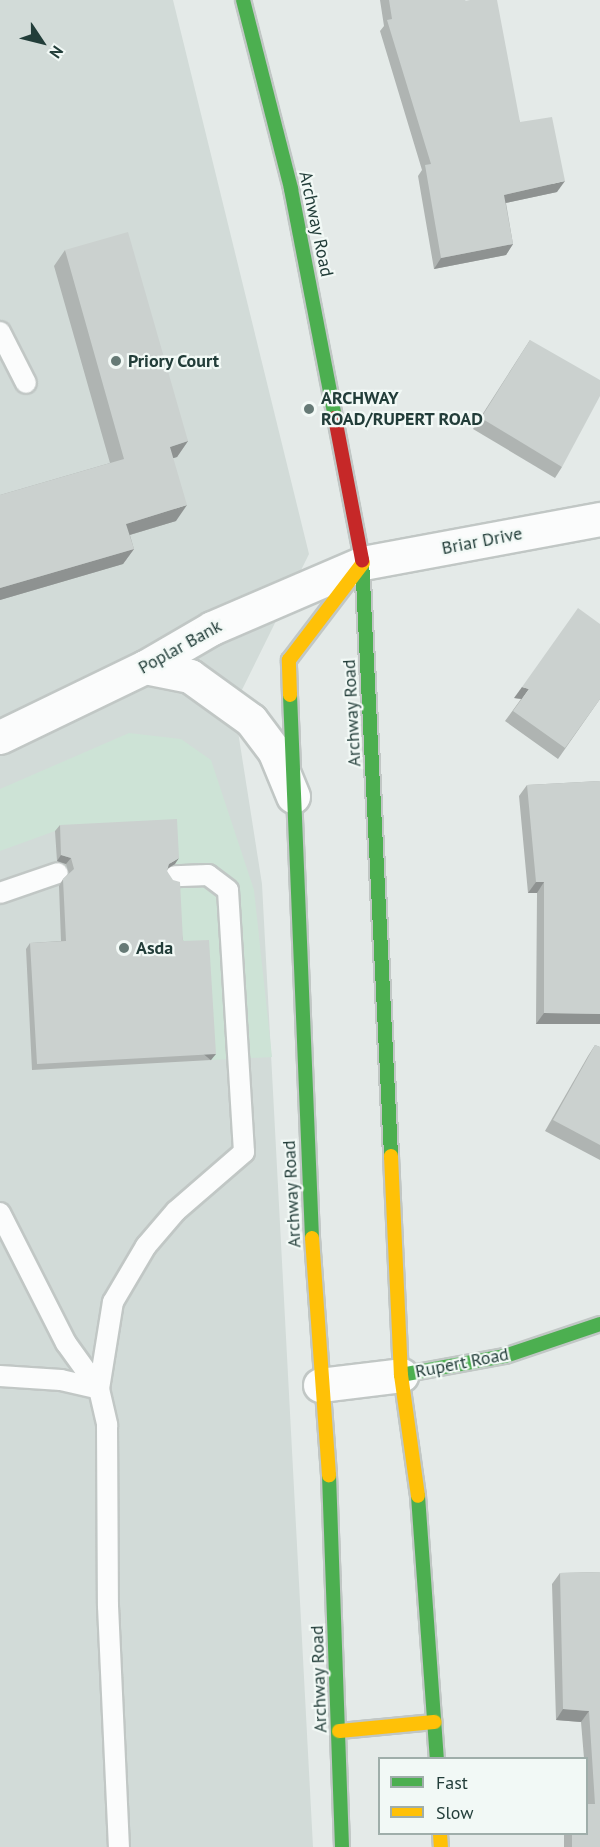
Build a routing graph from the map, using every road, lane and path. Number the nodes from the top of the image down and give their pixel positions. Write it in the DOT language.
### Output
graph roads {
  1 [pos="243,0"];
  2 [pos="0,332"];
  3 [pos="26,383"];
  4 [pos="600,519"];
  5 [pos="363,563"];
  6 [pos="145,667"];
  7 [pos="0,737"];
  8 [pos="295,800"];
  9 [pos="58,873"];
  10 [pos="175,876"];
  11 [pos="0,893"];
  12 [pos="0,1213"];
  13 [pos="600,1324"];
  14 [pos="401,1375"];
  15 [pos="0,1376"];
  16 [pos="320,1385"];
  17 [pos="99,1389"];
  18 [pos="435,1722"];
  19 [pos="339,1731"];
  20 [pos="436,1757"];
  21 [pos="118,1847"];
  22 [pos="342,1847"];
  1 -- 5 [label="main road, Archway Road"];
  2 -- 3 [label="lane"];
  4 -- 5 [label="street, Briar Drive"];
  5 -- 6 [label="street, Poplar Bank"];
  5 -- 8 [label="main road, Archway Road"];
  5 -- 14 [label="main road, Archway Road"];
  6 -- 7 [label="street, Poplar Bank"];
  6 -- 8 [label="street"];
  8 -- 16 [label="main road, Archway Road"];
  9 -- 11 [label="lane"];
  10 -- 17 [label="lane"];
  12 -- 17 [label="lane"];
  13 -- 14 [label="main road, Rupert Road"];
  14 -- 16 [label="street, Rupert Road"];
  14 -- 18 [label="main road, Archway Road"];
  15 -- 17 [label="lane"];
  16 -- 19 [label="main road, Archway Road"];
  17 -- 21 [label="lane"];
  18 -- 19 [label="main road"];
  18 -- 20 [label="main road, Archway Road"];
  19 -- 22 [label="main road, Archway Road"];
}
